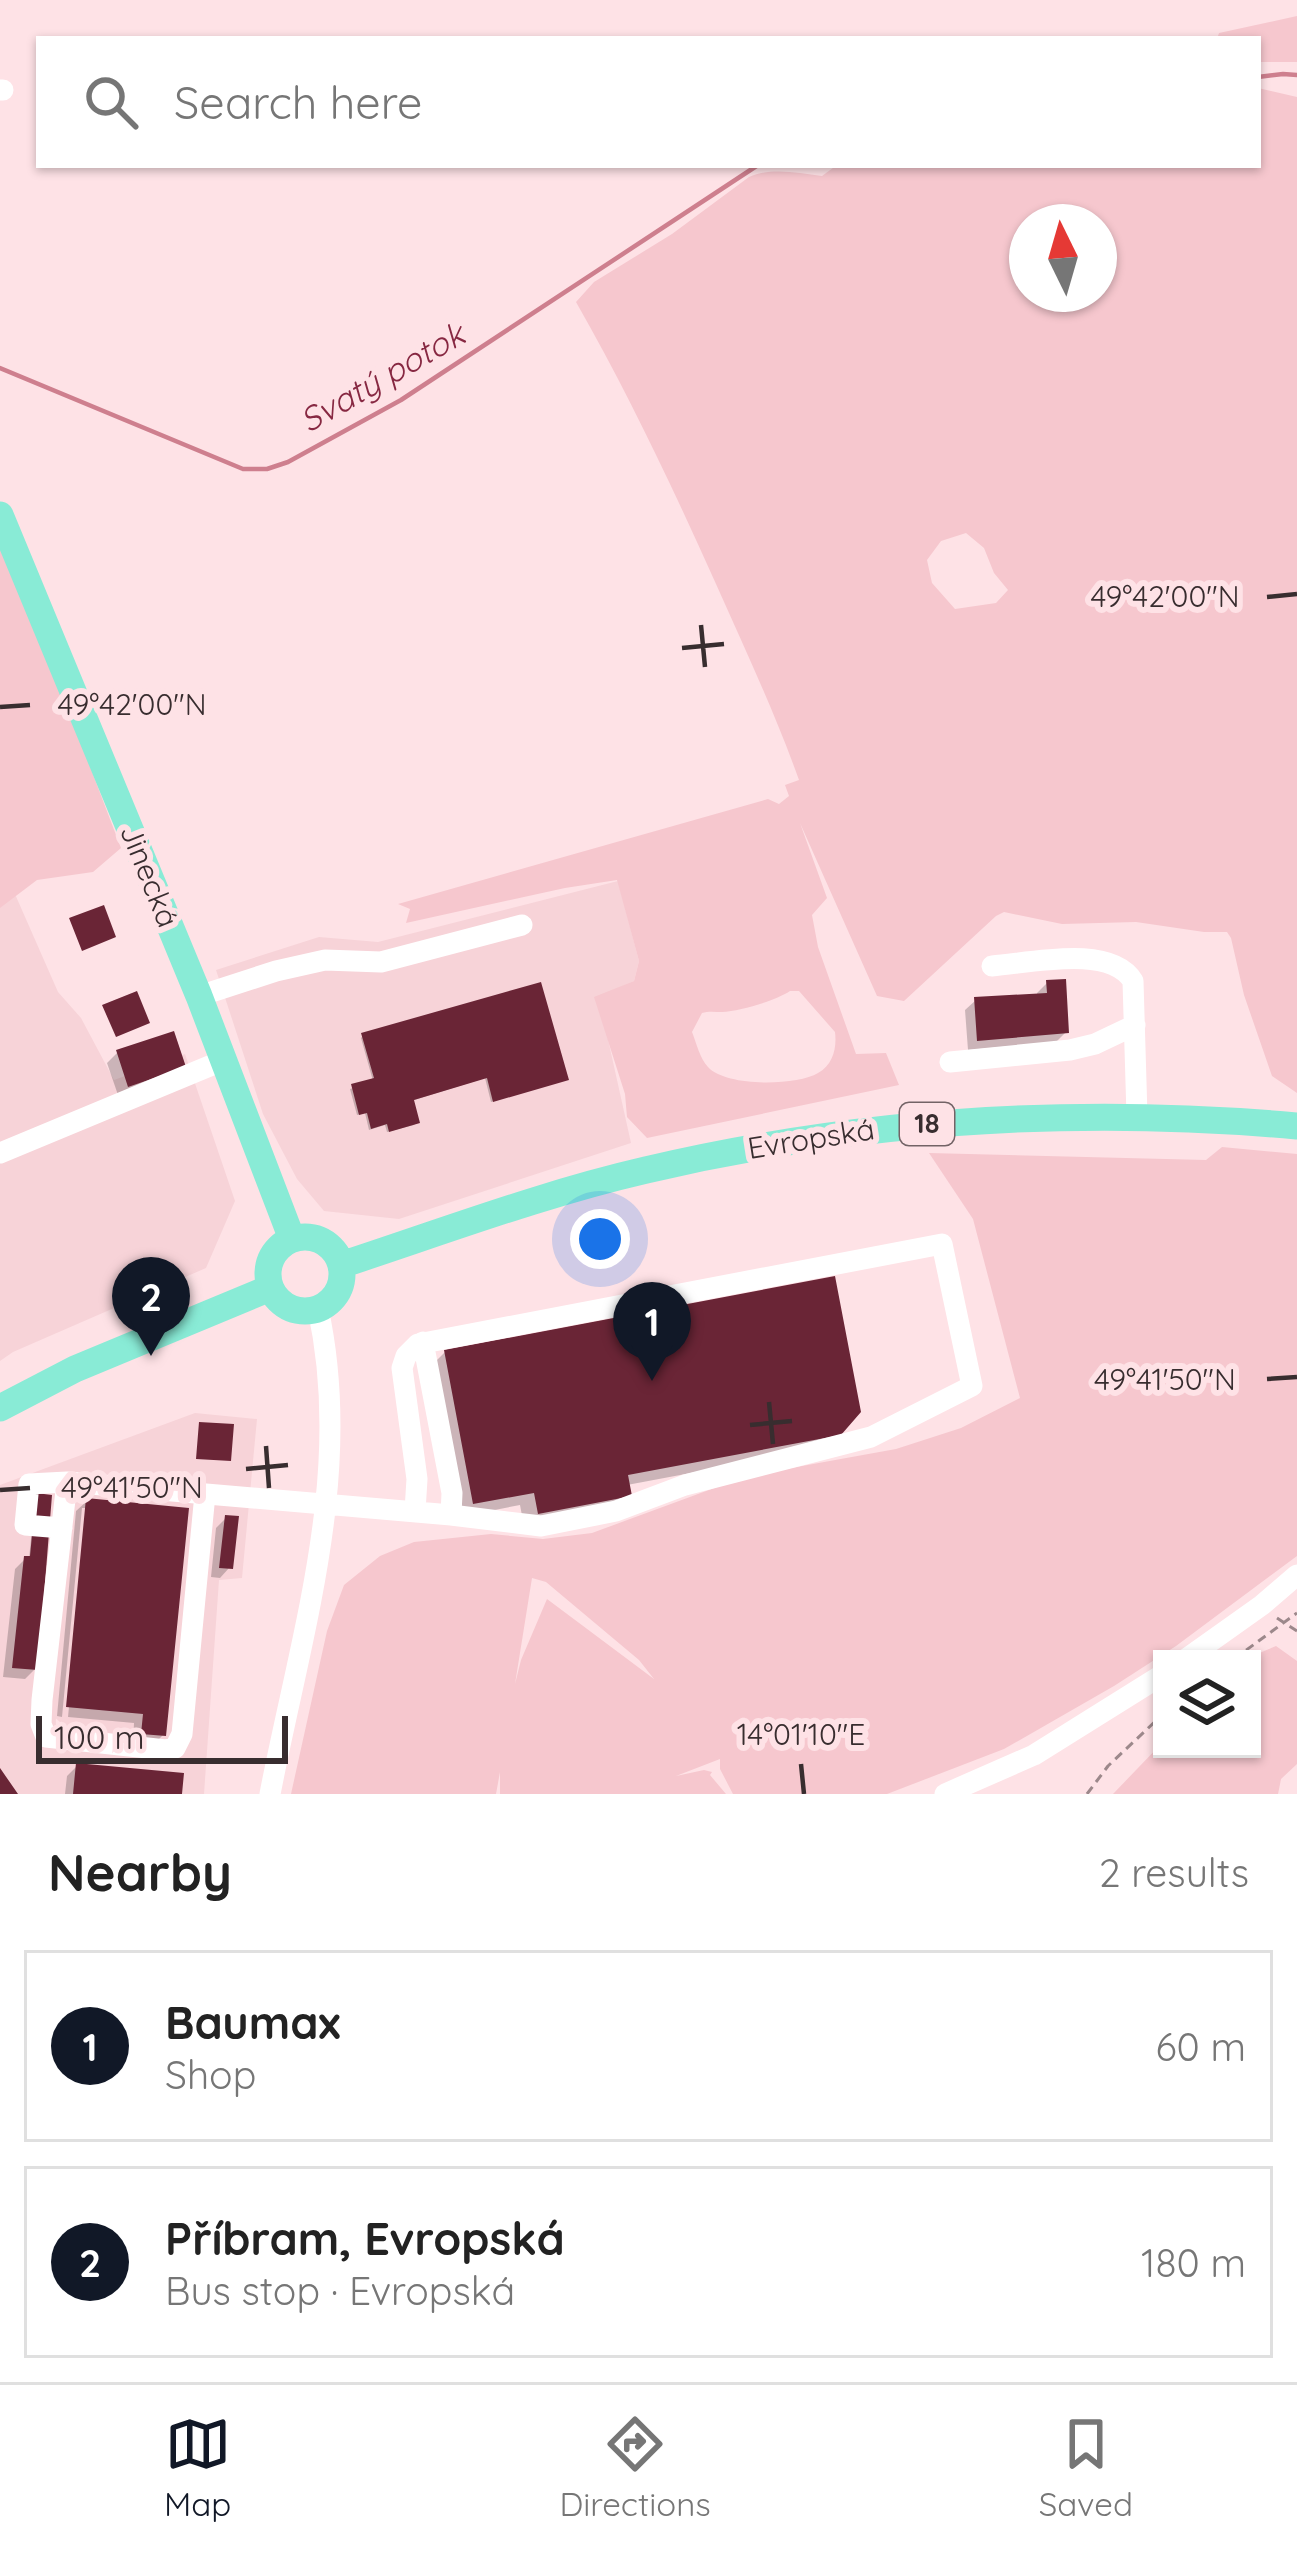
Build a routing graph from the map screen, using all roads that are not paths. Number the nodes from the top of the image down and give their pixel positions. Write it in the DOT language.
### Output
graph roads {
  1 [pos="0,515"];
  2 [pos="522,925"];
  3 [pos="992,966"];
  4 [pos="199,996"];
  5 [pos="1135,1025"];
  6 [pos="224,1060"];
  7 [pos="950,1062"];
  8 [pos="1137,1116"];
  9 [pos="1297,1126"];
  10 [pos="0,1153"];
  11 [pos="292,1239"];
  12 [pos="341,1265"];
  13 [pos="270,1288"];
  14 [pos="318,1309"];
  15 [pos="423,1342"];
  16 [pos="0,1408"];
  17 [pos="67,1482"];
  18 [pos="205,1494"];
  19 [pos="327,1504"];
  20 [pos="415,1511"];
  21 [pos="451,1515"];
  22 [pos="62,1528"];
  23 [pos="1297,1576"];
  24 [pos="1199,1650"];
  25 [pos="1153,1681"];
  26 [pos="270,1794"];
  27 [pos="945,1794"];
  1 -- 4 [label="main road, Jinecká"];
  2 -- 4 [label="street"];
  3 -- 5 [label="street"];
  4 -- 6 [label="main road, Jinecká"];
  5 -- 7 [label="street"];
  5 -- 8 [label="street"];
  6 -- 10 [label="street"];
  6 -- 11 [label="main road, Jinecká"];
  8 -- 9 [label="main road, Evropská / 18"];
  8 -- 12 [label="main road, Evropská / 18"];
  11 -- 12 [label="main road"];
  11 -- 13 [label="main road"];
  12 -- 14 [label="main road"];
  13 -- 14 [label="main road"];
  13 -- 16 [label="main road"];
  14 -- 19 [label="street"];
  15 -- 20 [label="street"];
  15 -- 21 [label="street"];
  15 -- 21 [label="street"];
  17 -- 18 [label="street"];
  17 -- 22 [label="street"];
  17 -- 22 [label="street"];
  18 -- 19 [label="street"];
  18 -- 22 [label="street"];
  19 -- 20 [label="street"];
  19 -- 26 [label="street"];
  20 -- 21 [label="street"];
  23 -- 24 [label="street"];
  25 -- 27 [label="street"];
}
